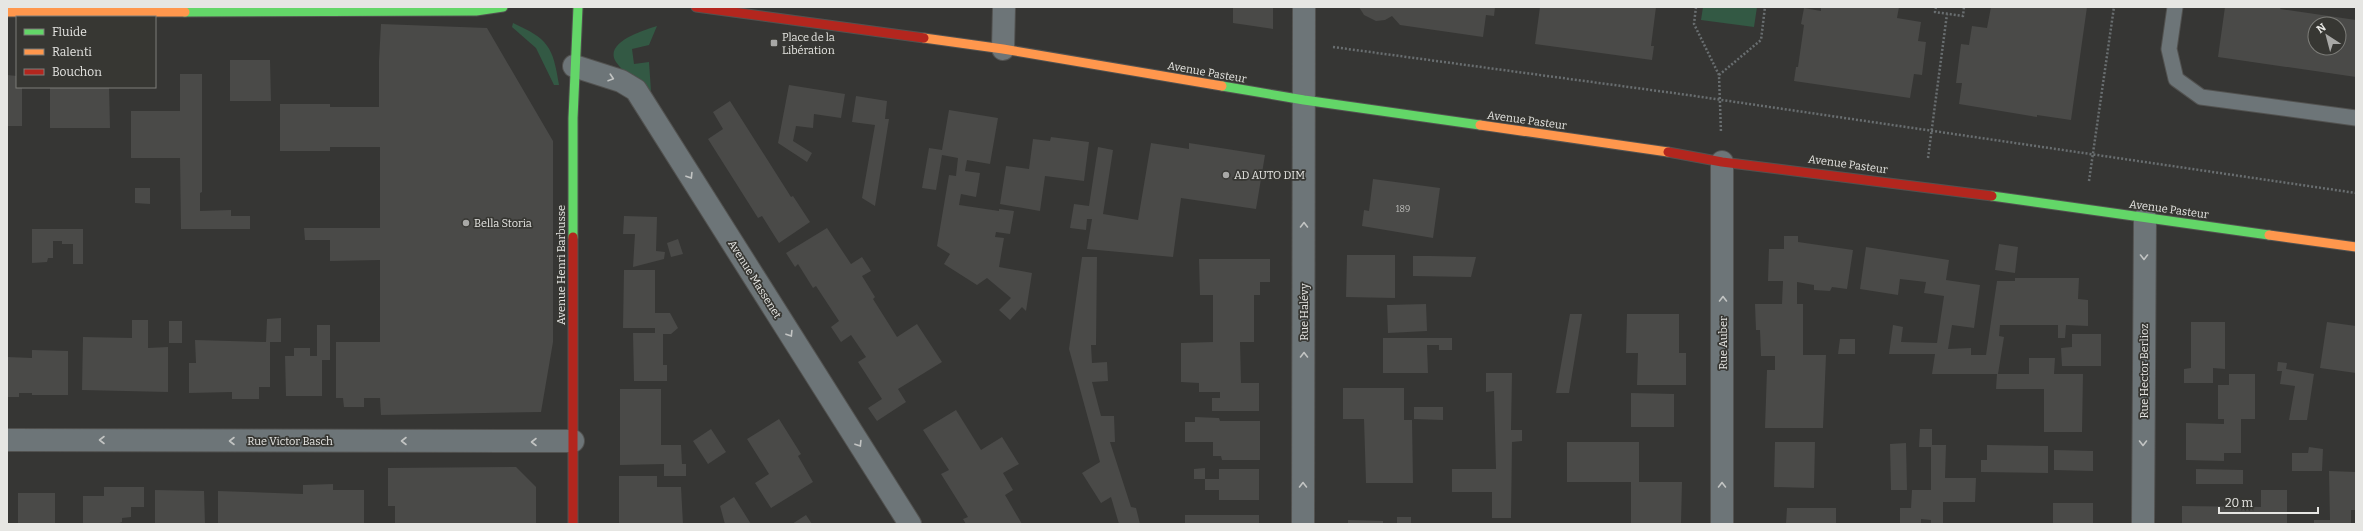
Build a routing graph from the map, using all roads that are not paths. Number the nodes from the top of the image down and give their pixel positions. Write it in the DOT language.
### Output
graph roads {
  1 [pos="503,7"];
  2 [pos="578,7"];
  3 [pos="696,7"];
  4 [pos="1004,7"];
  5 [pos="1304,7"];
  6 [pos="2175,7"];
  7 [pos="7,12"];
  8 [pos="1003,49"];
  9 [pos="574,66"];
  10 [pos="1304,100"];
  11 [pos="2356,118"];
  12 [pos="1722,162"];
  13 [pos="2145,218"];
  14 [pos="2356,247"];
  15 [pos="7,440"];
  16 [pos="573,441"];
  17 [pos="573,524"];
  18 [pos="910,524"];
  19 [pos="1303,524"];
  20 [pos="1722,524"];
  21 [pos="2143,524"];
  1 -- 7 [label="main road"];
  2 -- 9 [label="main road, Avenue Henri Barbusse"];
  3 -- 8 [label="main road, Avenue Pasteur"];
  4 -- 8 [label="street"];
  5 -- 10 [label="street, Rue Halévy"];
  6 -- 11 [label="lane"];
  8 -- 10 [label="main road, Avenue Pasteur"];
  9 -- 16 [label="main road, Avenue Henri Barbusse"];
  9 -- 18 [label="street, Avenue Massenet, one-way"];
  10 -- 12 [label="main road, Avenue Pasteur"];
  19 -- 10 [label="street, Rue Halévy, one-way"];
  12 -- 13 [label="main road, Avenue Pasteur"];
  20 -- 12 [label="street, Rue Auber, one-way"];
  13 -- 14 [label="main road, Avenue Pasteur"];
  13 -- 21 [label="street, Rue Hector Berlioz, one-way"];
  16 -- 15 [label="street, Rue Victor Basch, one-way"];
  16 -- 17 [label="main road, Avenue Henri Barbusse"];
}
